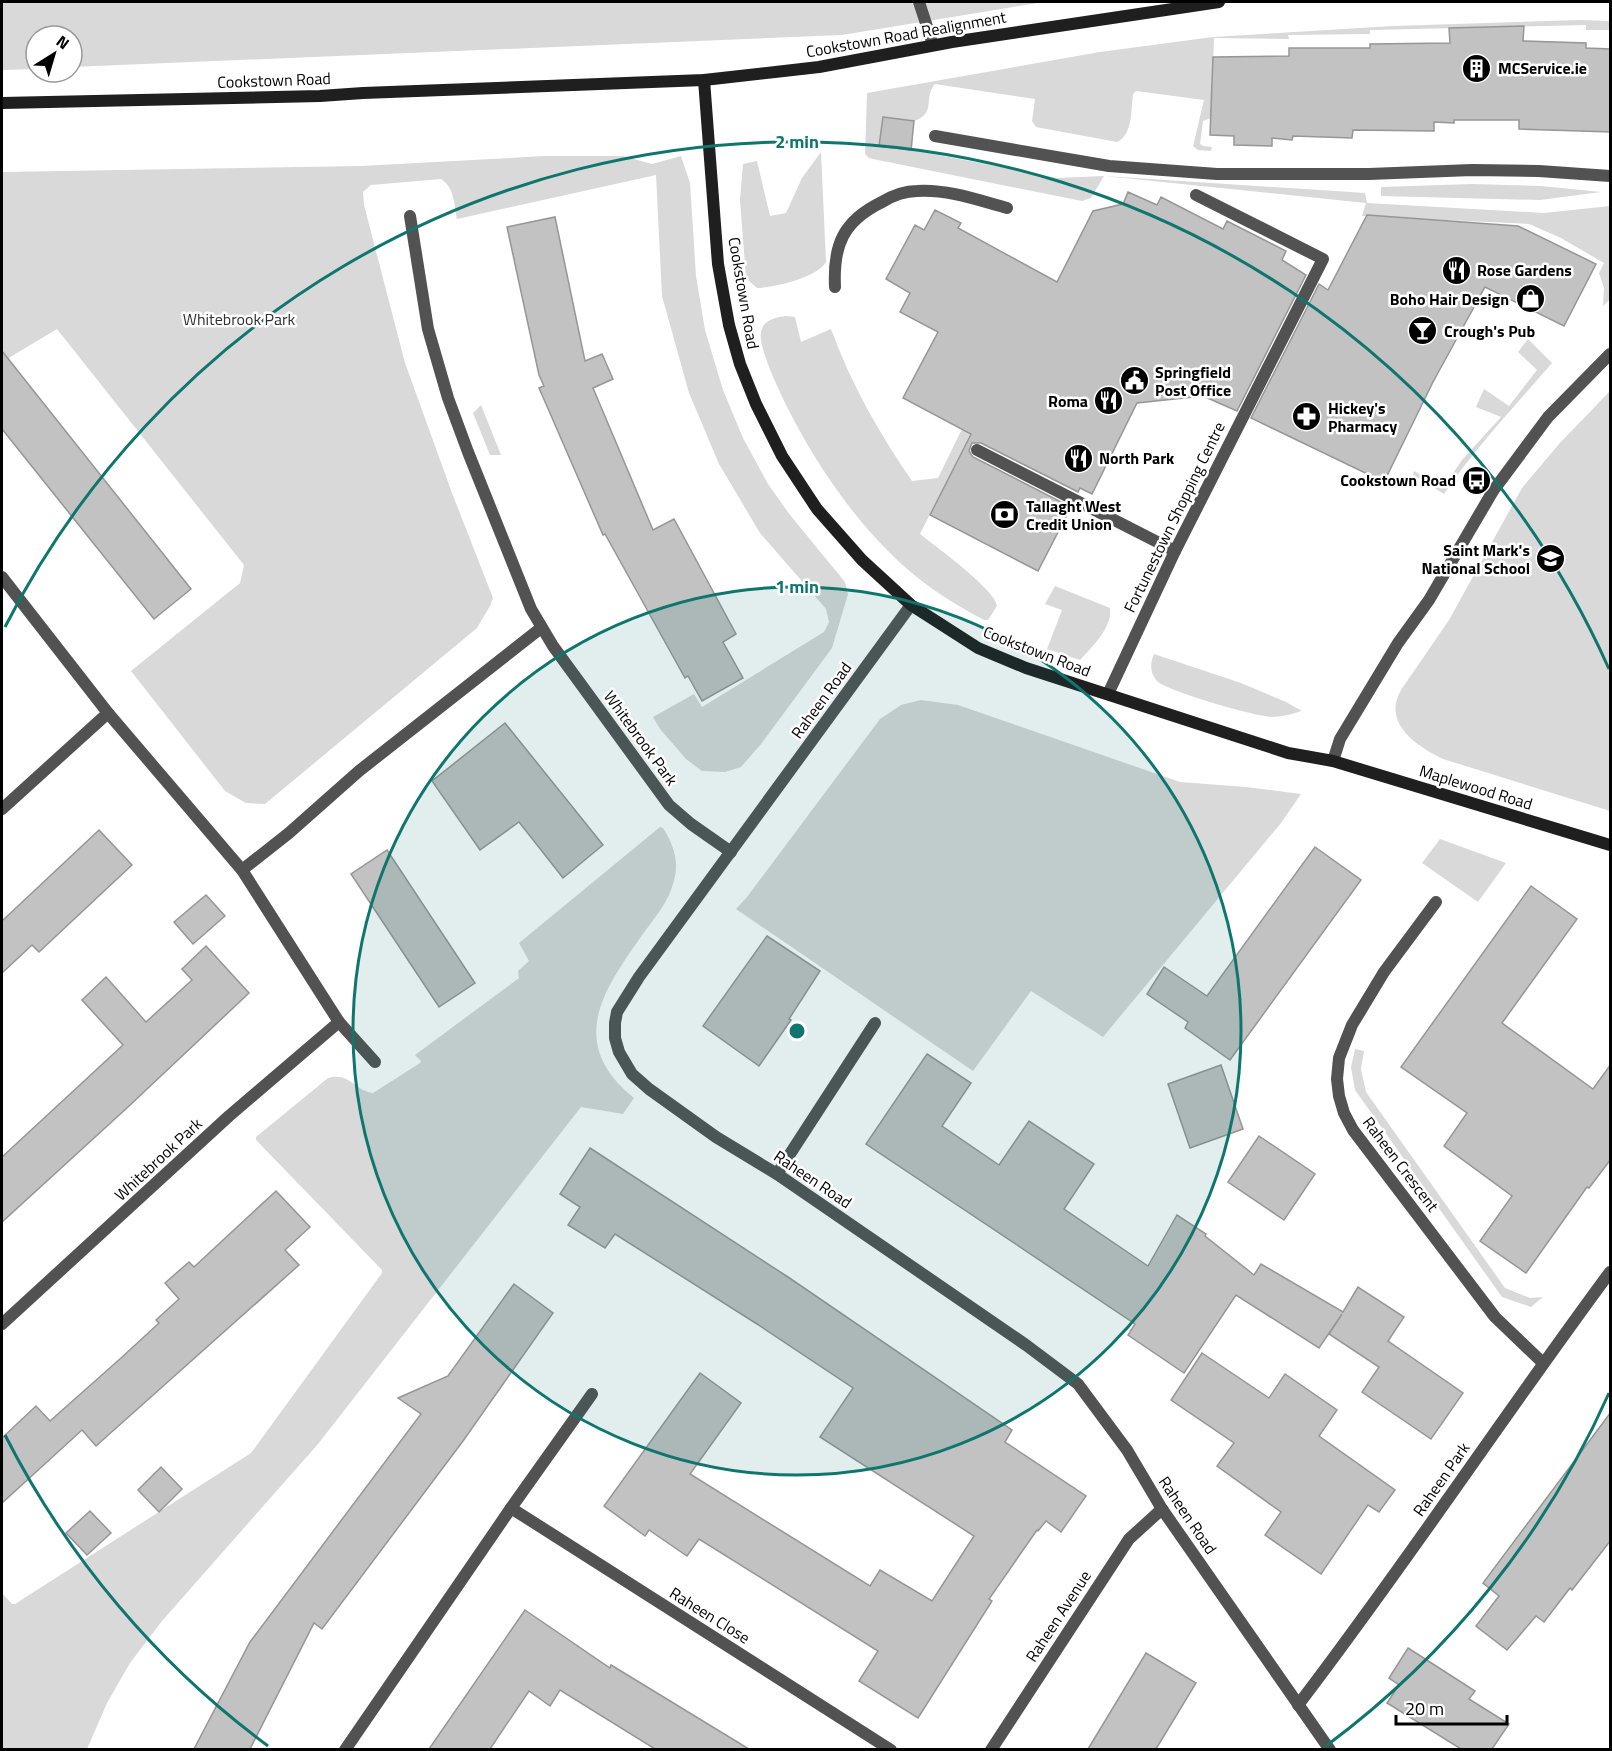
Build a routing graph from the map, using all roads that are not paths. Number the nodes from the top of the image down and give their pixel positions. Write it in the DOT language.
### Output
graph roads {
  1 [pos="920,2"];
  2 [pos="1219,2"];
  3 [pos="933,45"];
  4 [pos="704,80"];
  5 [pos="2,104"];
  6 [pos="935,136"];
  7 [pos="1611,176"];
  8 [pos="1196,195"];
  9 [pos="1006,208"];
  10 [pos="410,216"];
  11 [pos="835,287"];
  12 [pos="1611,354"];
  13 [pos="977,450"];
  14 [pos="1175,551"];
  15 [pos="2,577"];
  16 [pos="911,605"];
  17 [pos="541,628"];
  18 [pos="1108,694"];
  19 [pos="108,713"];
  20 [pos="1333,762"];
  21 [pos="2,809"];
  22 [pos="1611,845"];
  23 [pos="731,852"];
  24 [pos="242,870"];
  25 [pos="1436,902"];
  26 [pos="339,1022"];
  27 [pos="875,1023"];
  28 [pos="375,1062"];
  29 [pos="777,1174"];
  30 [pos="1611,1272"];
  31 [pos="2,1324"];
  32 [pos="1543,1363"];
  33 [pos="592,1394"];
  34 [pos="511,1508"];
  35 [pos="1162,1509"];
  36 [pos="1298,1705"];
  37 [pos="345,1749"];
  38 [pos="891,1749"];
  39 [pos="991,1749"];
  40 [pos="1330,1749"];
  1 -- 3 [label="street"];
  2 -- 3 [label="street, Cookstown Road Realignment"];
  3 -- 4 [label="street, Cookstown Road Realignment"];
  4 -- 5 [label="street, Cookstown Road"];
  4 -- 16 [label="street, Cookstown Road"];
  6 -- 7 [label="street"];
  8 -- 14 [label="street, Fortunestown Shopping Centre"];
  9 -- 11 [label="street"];
  10 -- 17 [label="street, Whitebrook Park"];
  12 -- 20 [label="street"];
  13 -- 14 [label="street"];
  14 -- 18 [label="street, Fortunestown Shopping Centre"];
  15 -- 19 [label="street"];
  16 -- 18 [label="street, Cookstown Road"];
  16 -- 23 [label="street, Raheen Road"];
  17 -- 23 [label="street, Whitebrook Park"];
  17 -- 24 [label="street"];
  18 -- 20 [label="street, Cookstown Road"];
  19 -- 21 [label="street"];
  19 -- 24 [label="street"];
  20 -- 22 [label="street, Maplewood Road"];
  23 -- 29 [label="street, Raheen Road"];
  24 -- 26 [label="street"];
  25 -- 32 [label="street, Raheen Crescent"];
  26 -- 28 [label="street"];
  26 -- 31 [label="street, Whitebrook Park"];
  27 -- 29 [label="street"];
  29 -- 35 [label="street, Raheen Road"];
  30 -- 32 [label="street, Raheen Park"];
  32 -- 36 [label="street, Raheen Park"];
  33 -- 34 [label="street"];
  34 -- 37 [label="street"];
  34 -- 38 [label="street, Raheen Close"];
  35 -- 36 [label="street, Raheen Road"];
  35 -- 39 [label="street, Raheen Avenue"];
  36 -- 40 [label="street, Raheen Road"];
}
